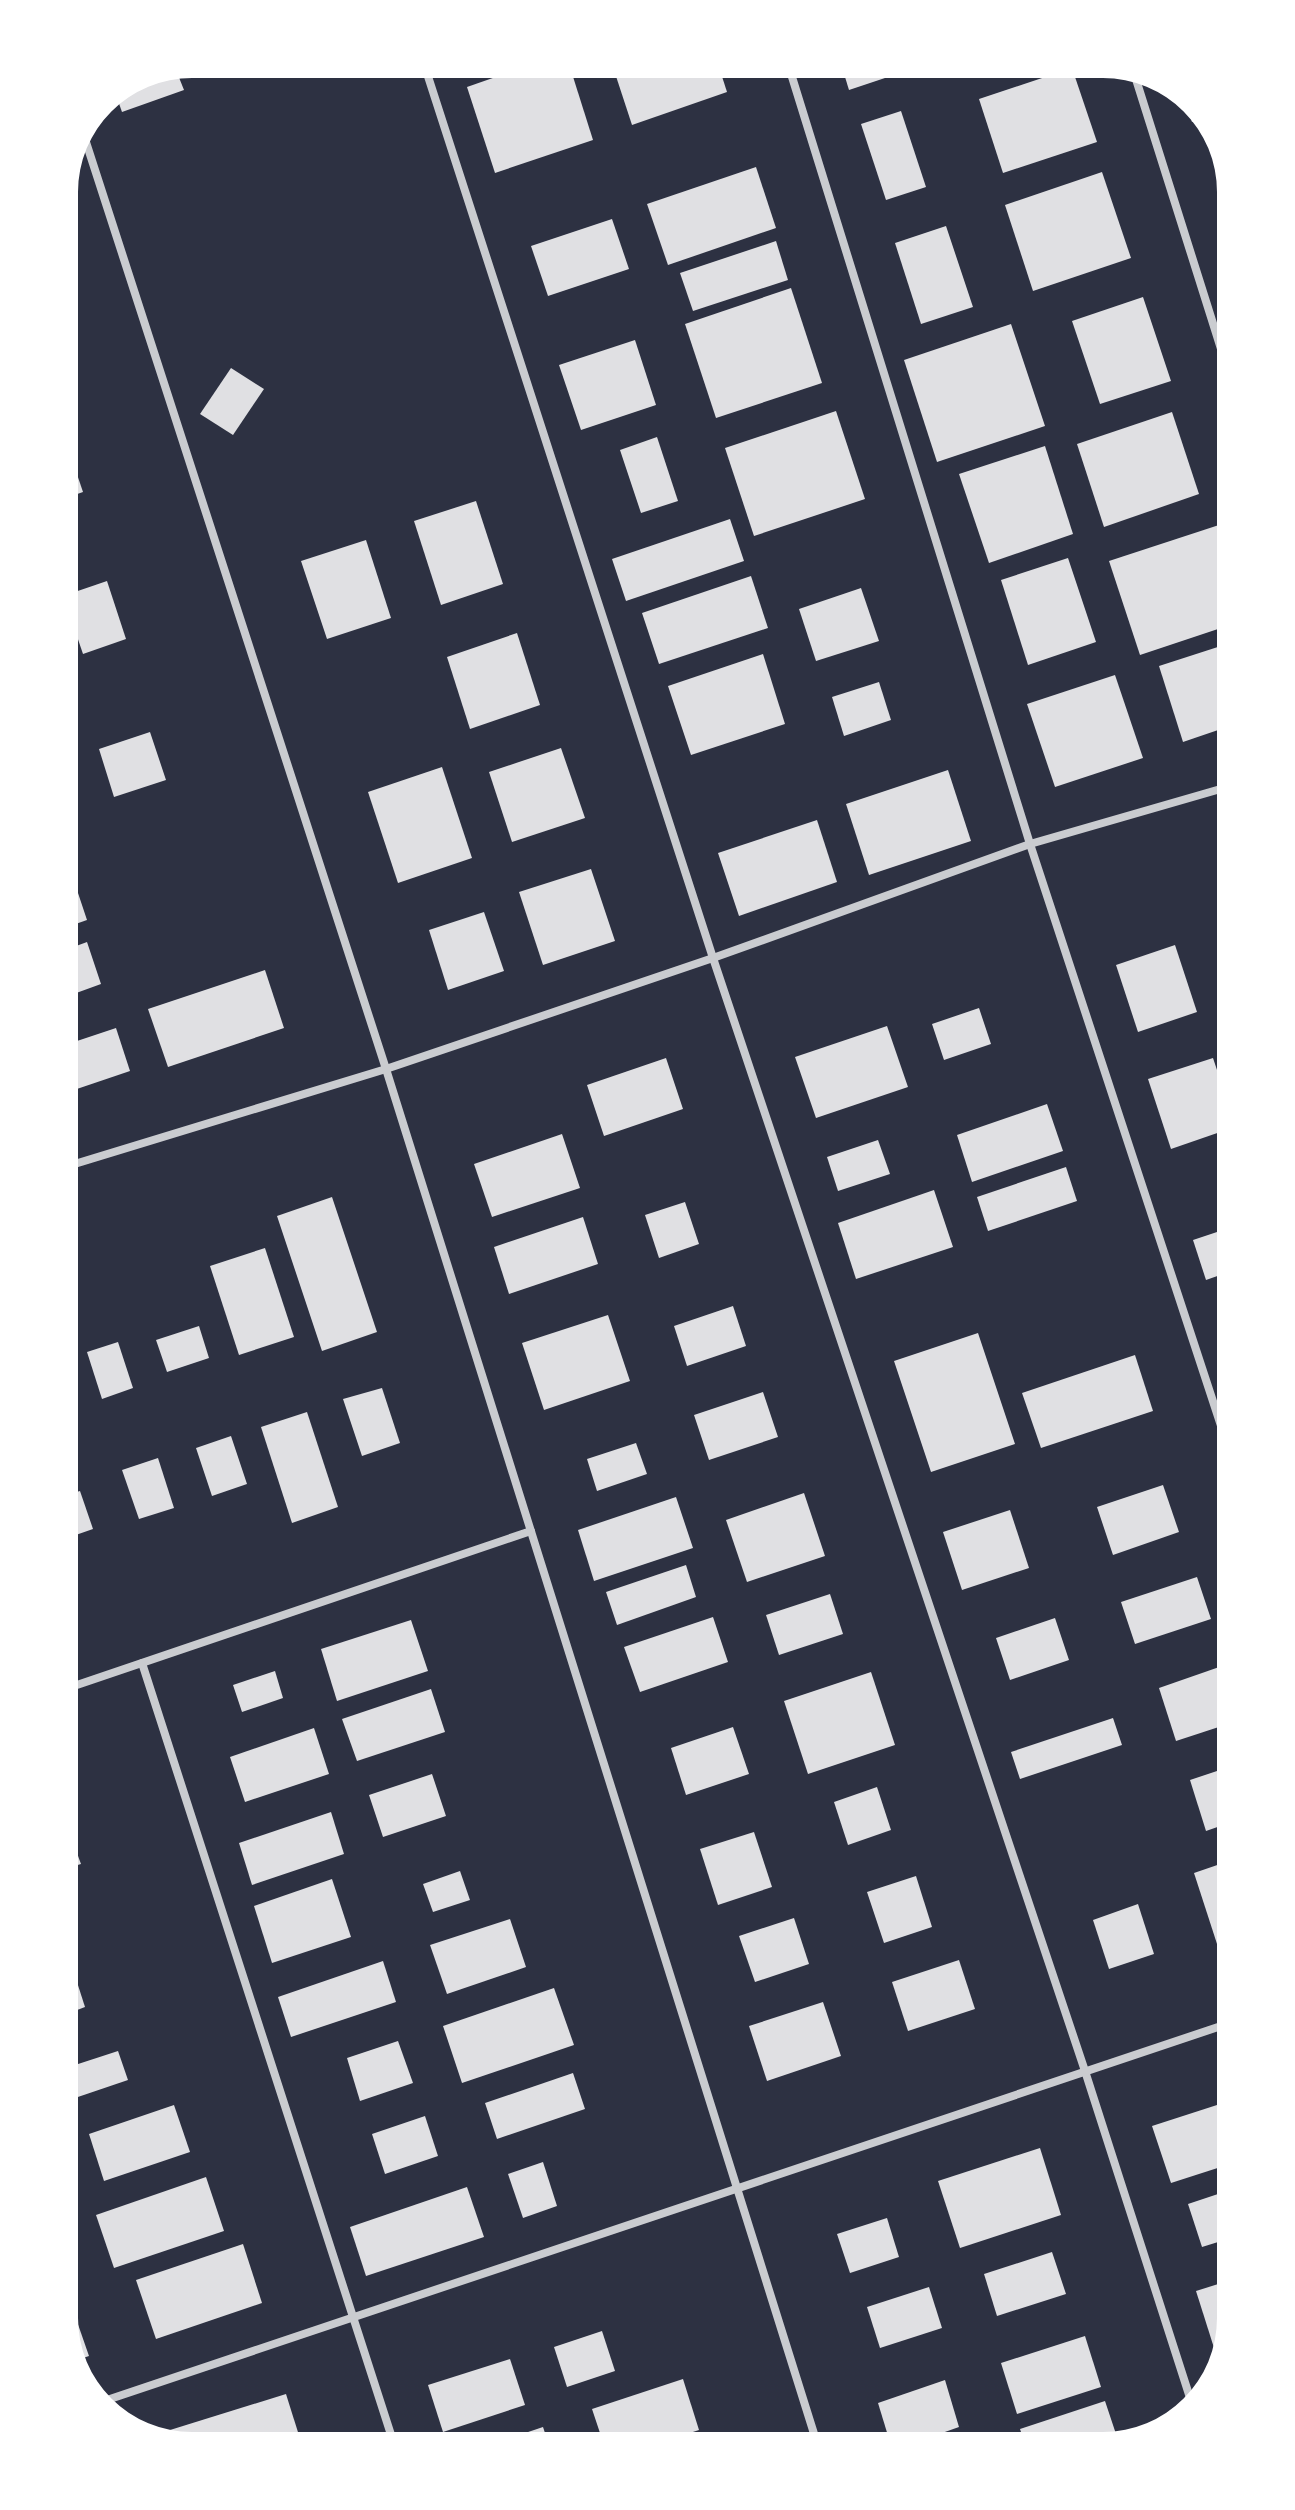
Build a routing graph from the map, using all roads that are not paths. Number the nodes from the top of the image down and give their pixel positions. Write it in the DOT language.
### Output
graph roads {
  1 [pos="429,78"];
  2 [pos="792,78"];
  3 [pos="1137,83"];
  4 [pos="88,148"];
  5 [pos="1217,336"];
  6 [pos="1217,790"];
  7 [pos="1030,844"];
  8 [pos="713,958"];
  9 [pos="386,1069"];
  10 [pos="78,1163"];
  11 [pos="1217,1414"];
  12 [pos="531,1531"];
  13 [pos="142,1663"];
  14 [pos="78,1685"];
  15 [pos="1217,2027"];
  16 [pos="1085,2071"];
  17 [pos="738,2188"];
  18 [pos="354,2317"];
  19 [pos="1189,2393"];
  20 [pos="111,2399"];
  21 [pos="390,2432"];
  22 [pos="814,2432"];
  1 -- 8 [label="street"];
  2 -- 7 [label="street"];
  3 -- 5 [label="street"];
  4 -- 9 [label="street"];
  6 -- 7 [label="street"];
  7 -- 8 [label="street"];
  7 -- 11 [label="street"];
  8 -- 9 [label="street"];
  8 -- 16 [label="street"];
  9 -- 10 [label="street"];
  9 -- 12 [label="street"];
  12 -- 13 [label="street"];
  12 -- 17 [label="street"];
  13 -- 14 [label="street"];
  13 -- 18 [label="street"];
  15 -- 16 [label="street"];
  16 -- 17 [label="street"];
  16 -- 19 [label="street"];
  17 -- 18 [label="street"];
  17 -- 22 [label="street"];
  18 -- 20 [label="street"];
  18 -- 21 [label="street"];
}
